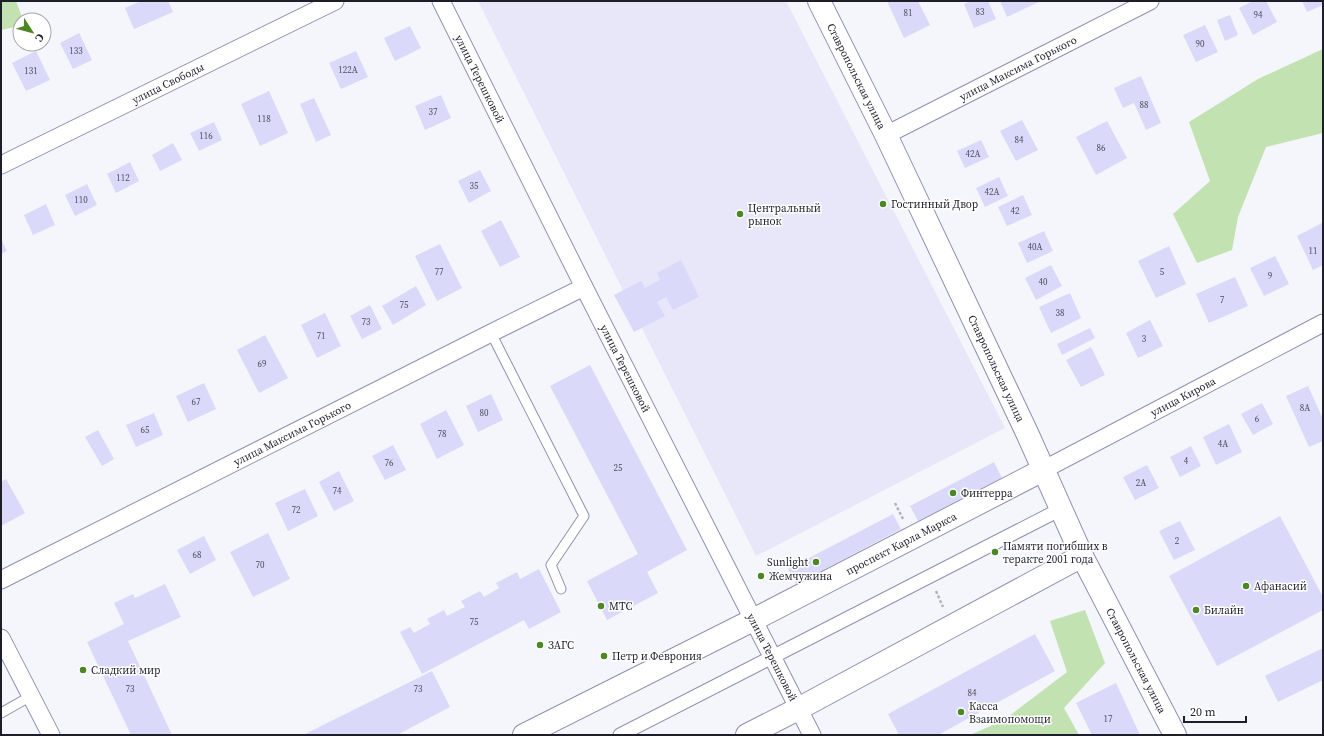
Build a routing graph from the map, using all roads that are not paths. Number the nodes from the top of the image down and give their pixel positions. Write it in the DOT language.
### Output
graph roads {
  1 [pos="335,1"];
  2 [pos="441,1"];
  3 [pos="819,1"];
  4 [pos="1150,1"];
  5 [pos="886,135"];
  6 [pos="1,164"];
  7 [pos="584,287"];
  8 [pos="1323,323"];
  9 [pos="490,333"];
  10 [pos="1043,470"];
  11 [pos="1061,509"];
  12 [pos="1082,556"];
  13 [pos="1,580"];
  14 [pos="561,589"];
  15 [pos="753,620"];
  16 [pos="1,638"];
  17 [pos="772,657"];
  18 [pos="31,696"];
  19 [pos="798,709"];
  20 [pos="1,713"];
  21 [pos="51,735"];
  22 [pos="524,735"];
  23 [pos="620,735"];
  24 [pos="747,735"];
  25 [pos="812,735"];
  26 [pos="1175,735"];
  1 -- 6 [label="street, улица Свободы"];
  2 -- 7 [label="street, улица Терешковой"];
  3 -- 5 [label="street, Ставропольская улица"];
  4 -- 5 [label="street, улица Максима Горького"];
  5 -- 10 [label="street, Ставропольская улица"];
  7 -- 9 [label="street, улица Максима Горького"];
  7 -- 15 [label="street, улица Терешковой"];
  8 -- 10 [label="street, улица Кирова"];
  9 -- 13 [label="street, улица Максима Горького"];
  9 -- 14 [label="lane"];
  10 -- 11 [label="street, Ставропольская улица"];
  10 -- 15 [label="street, проспект Карла Маркса"];
  11 -- 12 [label="street, Ставропольская улица"];
  11 -- 17 [label="street"];
  12 -- 19 [label="street"];
  12 -- 26 [label="street, Ставропольская улица"];
  15 -- 17 [label="street, улица Терешковой"];
  15 -- 22 [label="street, проспект Карла Маркса"];
  16 -- 18 [label="street"];
  17 -- 19 [label="street, улица Терешковой"];
  17 -- 23 [label="street"];
  18 -- 20 [label="lane"];
  18 -- 21 [label="street"];
  19 -- 24 [label="street"];
  19 -- 25 [label="street, улица Терешковой"];
}
